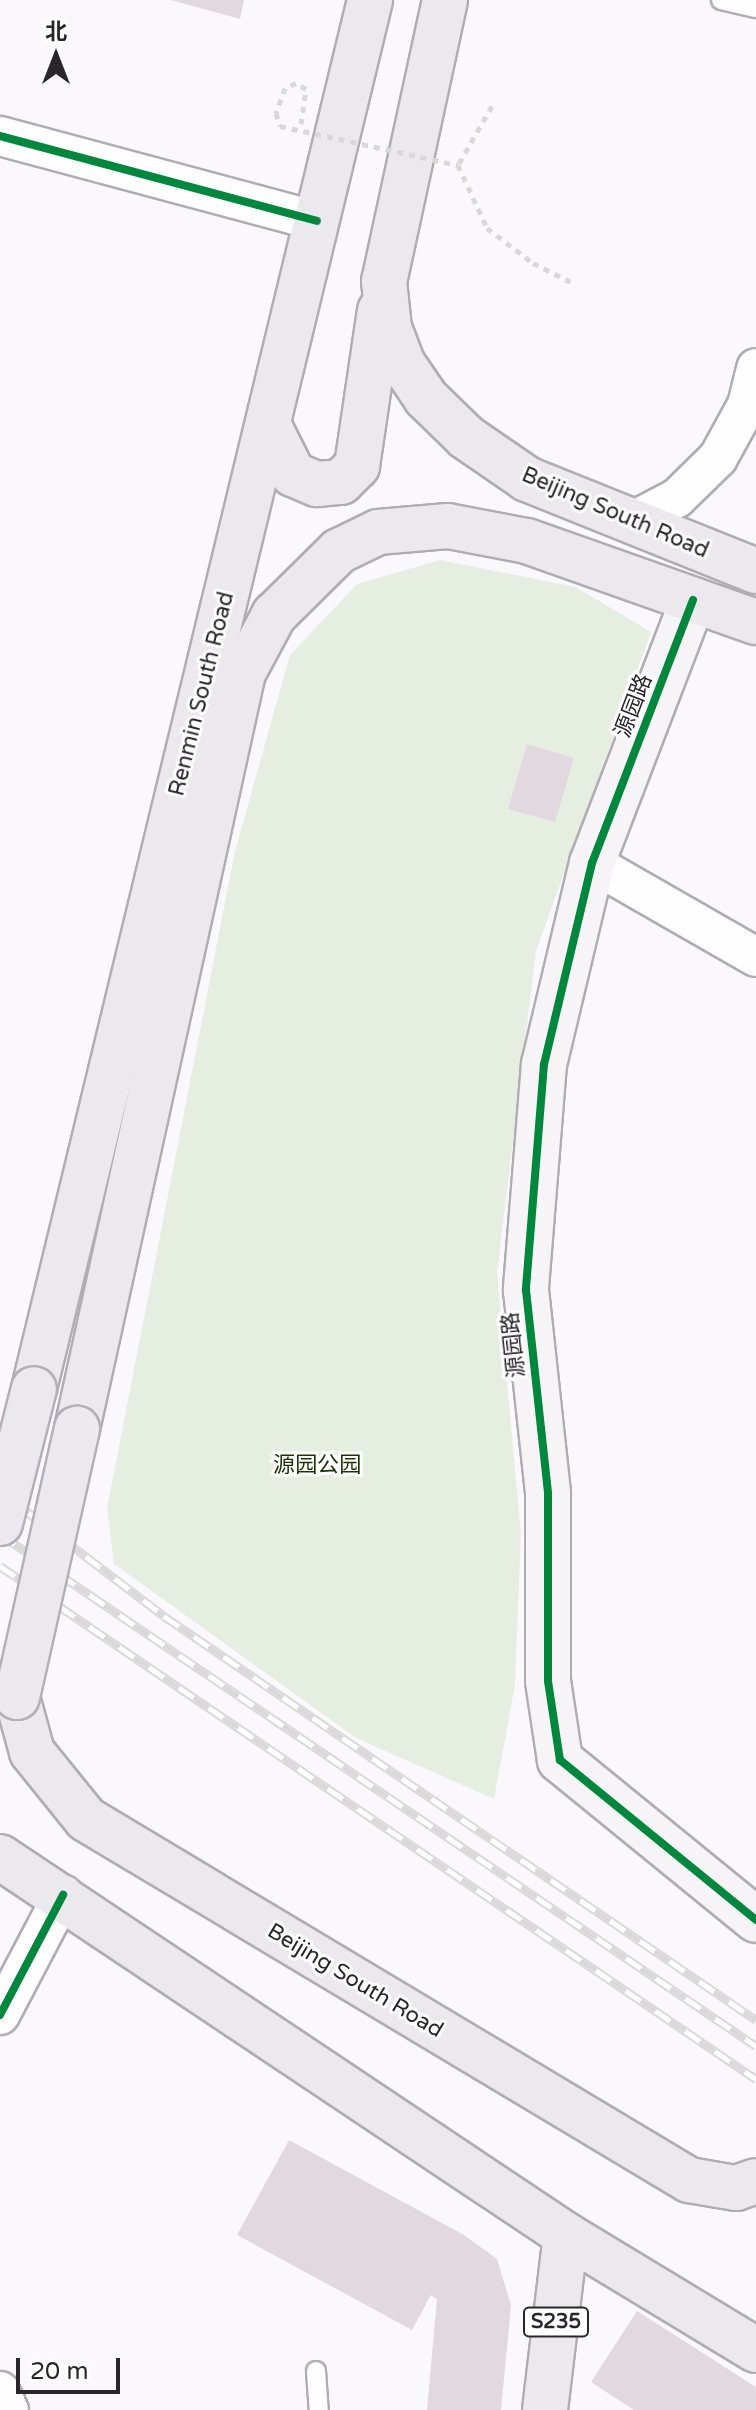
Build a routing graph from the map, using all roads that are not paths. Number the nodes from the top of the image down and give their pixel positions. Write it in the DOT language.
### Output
graph roads {
  1 [pos="370,0"];
  2 [pos="445,0"];
  3 [pos="721,0"];
  4 [pos="756,8"];
  5 [pos="0,136"];
  6 [pos="317,221"];
  7 [pos="387,261"];
  8 [pos="756,368"];
  9 [pos="747,405"];
  10 [pos="268,424"];
  11 [pos="756,448"];
  12 [pos="631,522"];
  13 [pos="756,571"];
  14 [pos="693,600"];
  15 [pos="756,622"];
  16 [pos="592,863"];
  17 [pos="756,957"];
  18 [pos="0,1523"];
  19 [pos="17,1697"];
  20 [pos="0,1857"];
  21 [pos="63,1895"];
  22 [pos="756,1920"];
  23 [pos="0,2015"];
  24 [pos="756,2181"];
  25 [pos="566,2235"];
  26 [pos="756,2350"];
  27 [pos="316,2371"];
  28 [pos="0,2391"];
  29 [pos="9,2410"];
  30 [pos="319,2410"];
  31 [pos="545,2410"];
  1 -- 6 [label="main road, Renmin South Road"];
  2 -- 7 [label="main road"];
  3 -- 4 [label="lane"];
  5 -- 6 [label="street"];
  6 -- 10 [label="main road, Renmin South Road"];
  7 -- 10 [label="main road"];
  7 -- 12 [label="main road, Beijing South Road"];
  8 -- 9 [label="street"];
  9 -- 11 [label="street"];
  9 -- 12 [label="street"];
  10 -- 18 [label="main road, Renmin South Road, bridge"];
  12 -- 13 [label="main road, Beijing South Road"];
  14 -- 15 [label="main road"];
  14 -- 16 [label="street, 源园路"];
  14 -- 19 [label="main road, Renmin South Road, bridge"];
  16 -- 17 [label="street"];
  16 -- 22 [label="street, 源园路"];
  19 -- 24 [label="main road, Beijing South Road"];
  20 -- 21 [label="main road"];
  21 -- 23 [label="street"];
  21 -- 25 [label="main road"];
  25 -- 26 [label="main road"];
  25 -- 31 [label="main road, S235"];
  27 -- 30 [label="lane"];
  28 -- 29 [label="street"];
}
